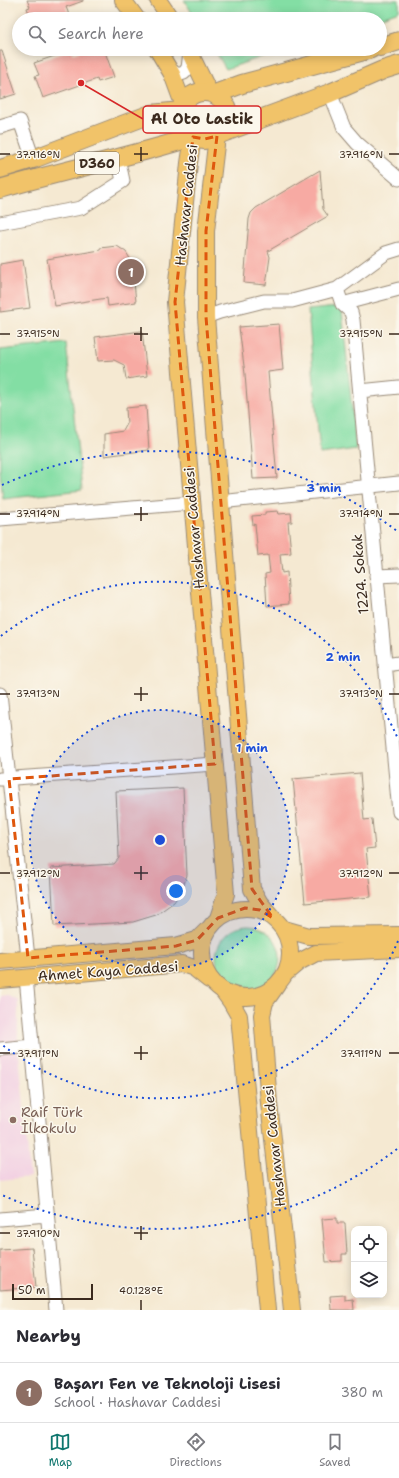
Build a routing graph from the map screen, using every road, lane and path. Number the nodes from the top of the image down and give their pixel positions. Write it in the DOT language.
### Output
graph roads {
  1 [pos="123,0"];
  2 [pos="158,0"];
  3 [pos="132,12"];
  4 [pos="166,12"];
  5 [pos="399,41"];
  6 [pos="387,45"];
  7 [pos="162,56"];
  8 [pos="189,56"];
  9 [pos="192,56"];
  10 [pos="345,56"];
  11 [pos="399,65"];
  12 [pos="168,66"];
  13 [pos="212,93"];
  14 [pos="330,93"];
  15 [pos="182,107"];
  16 [pos="0,127"];
  17 [pos="218,135"];
  18 [pos="193,137"];
  19 [pos="118,158"];
  20 [pos="33,159"];
  21 [pos="0,169"];
  22 [pos="399,179"];
  23 [pos="0,189"];
  24 [pos="0,223"];
  25 [pos="399,249"];
  26 [pos="337,289"];
  27 [pos="399,290"];
  28 [pos="342,304"];
  29 [pos="206,317"];
  30 [pos="399,387"];
  31 [pos="360,391"];
  32 [pos="399,483"];
  33 [pos="368,486"];
  34 [pos="220,502"];
  35 [pos="192,503"];
  36 [pos="0,519"];
  37 [pos="399,575"];
  38 [pos="376,576"];
  39 [pos="399,663"];
  40 [pos="385,664"];
  41 [pos="0,694"];
  42 [pos="396,745"];
  43 [pos="215,764"];
  44 [pos="4,779"];
  45 [pos="399,812"];
  46 [pos="213,923"];
  47 [pos="278,923"];
  48 [pos="399,935"];
  49 [pos="399,949"];
  50 [pos="28,958"];
  51 [pos="0,961"];
  52 [pos="26,978"];
  53 [pos="281,979"];
  54 [pos="0,980"];
  55 [pos="217,986"];
  56 [pos="32,1046"];
  57 [pos="0,1049"];
  58 [pos="47,1215"];
  59 [pos="0,1219"];
  60 [pos="56,1310"];
  61 [pos="267,1310"];
  62 [pos="292,1310"];
  1 -- 3 [label="main road"];
  2 -- 4 [label="main road"];
  5 -- 6 [label="highway"];
  7 -- 12 [label="main road"];
  8 -- 12 [label="street"];
  9 -- 13 [label="main road"];
  10 -- 13 [label="highway"];
  11 -- 14 [label="highway"];
  12 -- 15 [label="main road"];
  13 -- 15 [label="highway"];
  13 -- 17 [label="highway"];
  14 -- 17 [label="highway"];
  14 -- 22 [label="street"];
  15 -- 18 [label="highway"];
  15 -- 20 [label="highway, D360"];
  16 -- 20 [label="street"];
  17 -- 18 [label="highway"];
  17 -- 29 [label="main road"];
  18 -- 19 [label="highway, D360"];
  18 -- 35 [label="main road, Hashavar Caddesi"];
  19 -- 23 [label="highway, D360"];
  19 -- 24 [label="street"];
  20 -- 21 [label="highway, D360"];
  25 -- 26 [label="street"];
  26 -- 28 [label="street, 1224. Sokak"];
  26 -- 29 [label="street"];
  27 -- 28 [label="street"];
  28 -- 31 [label="street, 1224. Sokak"];
  29 -- 34 [label="main road"];
  30 -- 31 [label="street"];
  31 -- 33 [label="street, 1224. Sokak"];
  32 -- 33 [label="street"];
  33 -- 34 [label="street"];
  33 -- 38 [label="street, 1224. Sokak"];
  34 -- 47 [label="main road"];
  35 -- 36 [label="street"];
  35 -- 43 [label="main road, Hashavar Caddesi"];
  37 -- 38 [label="street"];
  38 -- 40 [label="street, 1224. Sokak"];
  39 -- 40 [label="street"];
  40 -- 42 [label="street, 1224. Sokak"];
  41 -- 44 [label="street"];
  42 -- 45 [label="street, 1224. Sokak"];
  43 -- 44 [label="street"];
  43 -- 46 [label="main road, Hashavar Caddesi"];
  44 -- 50 [label="street"];
  46 -- 47 [label="main road"];
  46 -- 50 [label="main road"];
  46 -- 55 [label="main road"];
  47 -- 48 [label="main road"];
  47 -- 53 [label="main road"];
  49 -- 53 [label="main road"];
  50 -- 51 [label="main road"];
  52 -- 54 [label="main road, Ahmet Kaya Caddesi"];
  52 -- 55 [label="main road, Ahmet Kaya Caddesi"];
  52 -- 56 [label="street"];
  53 -- 55 [label="main road"];
  53 -- 62 [label="main road, Hashavar Caddesi"];
  55 -- 61 [label="main road, Hashavar Caddesi"];
  56 -- 57 [label="street"];
  56 -- 58 [label="street"];
  58 -- 59 [label="street"];
  58 -- 60 [label="street"];
}
